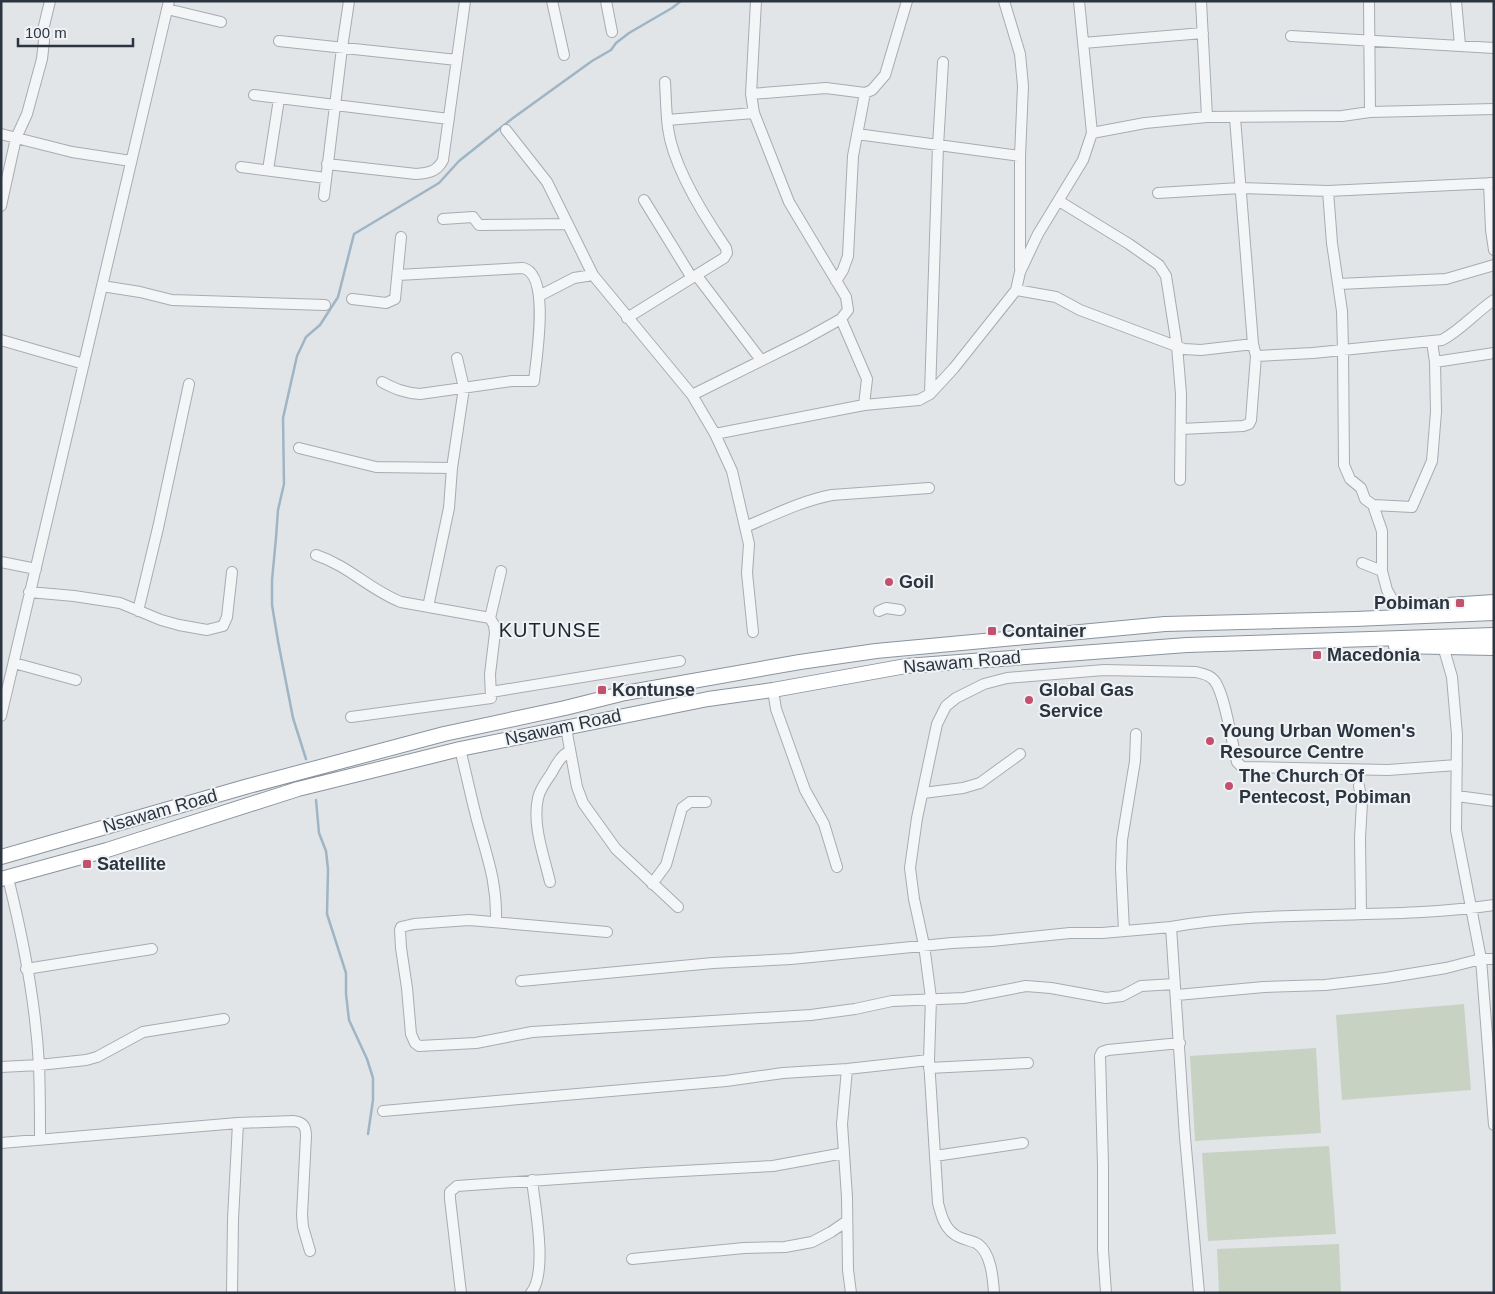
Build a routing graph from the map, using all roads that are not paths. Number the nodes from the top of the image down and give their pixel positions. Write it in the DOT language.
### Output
graph roads {
  1 [pos="50,1"];
  2 [pos="349,1"];
  3 [pos="465,1"];
  4 [pos="552,1"];
  5 [pos="606,1"];
  6 [pos="756,1"];
  7 [pos="906,1"];
  8 [pos="1004,1"];
  9 [pos="1079,1"];
  10 [pos="1201,1"];
  11 [pos="1369,1"];
  12 [pos="1456,1"];
  13 [pos="168,5"];
  14 [pos="221,22"];
  15 [pos="612,32"];
  16 [pos="1203,33"];
  17 [pos="1291,36"];
  18 [pos="279,41"];
  19 [pos="1369,41"];
  20 [pos="1083,44"];
  21 [pos="1460,45"];
  22 [pos="342,48"];
  23 [pos="1494,48"];
  24 [pos="564,55"];
  25 [pos="457,60"];
  26 [pos="944,62"];
  27 [pos="665,82"];
  28 [pos="865,93"];
  29 [pos="751,94"];
  30 [pos="254,95"];
  31 [pos="279,99"];
  32 [pos="336,104"];
  33 [pos="1494,109"];
  34 [pos="1370,112"];
  35 [pos="754,113"];
  36 [pos="1207,117"];
  37 [pos="1235,118"];
  38 [pos="449,119"];
  39 [pos="667,120"];
  40 [pos="506,130"];
  41 [pos="1092,133"];
  42 [pos="1,134"];
  43 [pos="857,134"];
  44 [pos="16,138"];
  45 [pos="938,146"];
  46 [pos="1020,156"];
  47 [pos="131,161"];
  48 [pos="327,164"];
  49 [pos="241,167"];
  50 [pos="268,170"];
  51 [pos="326,178"];
  52 [pos="1491,183"];
  53 [pos="1240,188"];
  54 [pos="1328,191"];
  55 [pos="1158,193"];
  56 [pos="324,196"];
  57 [pos="644,200"];
  58 [pos="1059,201"];
  59 [pos="1,206"];
  60 [pos="443,220"];
  61 [pos="568,224"];
  62 [pos="401,237"];
  63 [pos="1494,250"];
  64 [pos="1494,265"];
  65 [pos="1020,272"];
  66 [pos="398,275"];
  67 [pos="593,275"];
  68 [pos="694,277"];
  69 [pos="836,281"];
  70 [pos="1339,284"];
  71 [pos="102,286"];
  72 [pos="1016,290"];
  73 [pos="539,296"];
  74 [pos="352,299"];
  75 [pos="1494,300"];
  76 [pos="325,305"];
  77 [pos="628,318"];
  78 [pos="840,319"];
  79 [pos="1,340"];
  80 [pos="1432,342"];
  81 [pos="1253,344"];
  82 [pos="1177,346"];
  83 [pos="1343,350"];
  84 [pos="1494,354"];
  85 [pos="1256,356"];
  86 [pos="457,358"];
  87 [pos="761,360"];
  88 [pos="1435,362"];
  89 [pos="84,364"];
  90 [pos="382,382"];
  91 [pos="189,384"];
  92 [pos="464,388"];
  93 [pos="692,394"];
  94 [pos="930,394"];
  95 [pos="864,404"];
  96 [pos="1181,429"];
  97 [pos="716,434"];
  98 [pos="299,448"];
  99 [pos="452,468"];
  100 [pos="1180,480"];
  101 [pos="929,488"];
  102 [pos="1374,505"];
  103 [pos="745,526"];
  104 [pos="316,555"];
  105 [pos="1,562"];
  106 [pos="1362,563"];
  107 [pos="36,569"];
  108 [pos="501,571"];
  109 [pos="1382,571"];
  110 [pos="232,572"];
  111 [pos="29,592"];
  112 [pos="1494,602"];
  113 [pos="428,607"];
  114 [pos="1398,608"];
  115 [pos="900,610"];
  116 [pos="138,611"];
  117 [pos="879,611"];
  118 [pos="1494,613"];
  119 [pos="490,618"];
  120 [pos="1295,621"];
  121 [pos="753,632"];
  122 [pos="1494,635"];
  123 [pos="1319,640"];
  124 [pos="1443,646"];
  125 [pos="1494,648"];
  126 [pos="1004,658"];
  127 [pos="680,661"];
  128 [pos="14,662"];
  129 [pos="1007,678"];
  130 [pos="76,680"];
  131 [pos="773,690"];
  132 [pos="491,692"];
  133 [pos="1,716"];
  134 [pos="352,717"];
  135 [pos="566,728"];
  136 [pos="444,734"];
  137 [pos="1136,734"];
  138 [pos="454,751"];
  139 [pos="570,751"];
  140 [pos="1020,754"];
  141 [pos="1457,765"];
  142 [pos="1359,786"];
  143 [pos="923,792"];
  144 [pos="1457,796"];
  145 [pos="1494,801"];
  146 [pos="706,802"];
  147 [pos="1,857"];
  148 [pos="837,867"];
  149 [pos="5,878"];
  150 [pos="550,882"];
  151 [pos="652,884"];
  152 [pos="1494,905"];
  153 [pos="678,907"];
  154 [pos="1470,909"];
  155 [pos="1362,914"];
  156 [pos="496,921"];
  157 [pos="1171,927"];
  158 [pos="1124,931"];
  159 [pos="607,932"];
  160 [pos="924,945"];
  161 [pos="152,949"];
  162 [pos="1494,958"];
  163 [pos="1481,960"];
  164 [pos="26,969"];
  165 [pos="521,981"];
  166 [pos="1175,984"];
  167 [pos="1177,995"];
  168 [pos="931,998"];
  169 [pos="224,1018"];
  170 [pos="1490,1026"];
  171 [pos="1180,1043"];
  172 [pos="929,1064"];
  173 [pos="1028,1064"];
  174 [pos="39,1065"];
  175 [pos="1,1067"];
  176 [pos="847,1069"];
  177 [pos="1493,1108"];
  178 [pos="383,1111"];
  179 [pos="238,1123"];
  180 [pos="1494,1125"];
  181 [pos="40,1139"];
  182 [pos="1,1143"];
  183 [pos="1023,1143"];
  184 [pos="844,1153"];
  185 [pos="935,1156"];
  186 [pos="532,1180"];
  187 [pos="847,1221"];
  188 [pos="310,1251"];
  189 [pos="632,1259"];
  190 [pos="232,1293"];
  191 [pos="461,1293"];
  192 [pos="531,1293"];
  193 [pos="851,1293"];
  194 [pos="994,1293"];
  195 [pos="1106,1293"];
  196 [pos="1199,1293"];
  1 -- 44 [label="street"];
  2 -- 22 [label="street"];
  3 -- 25 [label="street"];
  4 -- 24 [label="street"];
  5 -- 15 [label="street"];
  6 -- 29 [label="street"];
  7 -- 28 [label="street"];
  8 -- 46 [label="street"];
  9 -- 20 [label="street"];
  10 -- 16 [label="street"];
  11 -- 19 [label="street"];
  12 -- 21 [label="street"];
  13 -- 14 [label="street"];
  13 -- 47 [label="street"];
  16 -- 20 [label="street"];
  16 -- 36 [label="street"];
  17 -- 19 [label="street"];
  18 -- 22 [label="street"];
  19 -- 21 [label="street"];
  19 -- 34 [label="street"];
  20 -- 41 [label="street"];
  21 -- 23 [label="street"];
  22 -- 25 [label="street"];
  22 -- 32 [label="street"];
  25 -- 38 [label="street"];
  26 -- 45 [label="street"];
  27 -- 39 [label="street"];
  28 -- 29 [label="street"];
  28 -- 43 [label="street"];
  29 -- 35 [label="street"];
  30 -- 31 [label="street"];
  31 -- 32 [label="street"];
  31 -- 50 [label="street"];
  32 -- 38 [label="street"];
  32 -- 48 [label="street"];
  33 -- 34 [label="street"];
  34 -- 37 [label="street"];
  35 -- 39 [label="street"];
  35 -- 69 [label="street"];
  36 -- 37 [label="street"];
  36 -- 41 [label="street"];
  37 -- 53 [label="street"];
  38 -- 48 [label="street"];
  39 -- 68 [label="street"];
  40 -- 61 [label="street"];
  41 -- 58 [label="street"];
  42 -- 44 [label="street"];
  43 -- 45 [label="street"];
  43 -- 69 [label="street"];
  44 -- 47 [label="street"];
  44 -- 59 [label="street"];
  45 -- 46 [label="street"];
  45 -- 94 [label="street"];
  46 -- 65 [label="street"];
  47 -- 71 [label="street"];
  48 -- 51 [label="street"];
  49 -- 50 [label="street"];
  50 -- 51 [label="street"];
  51 -- 56 [label="street"];
  52 -- 54 [label="street"];
  52 -- 63 [label="street"];
  53 -- 54 [label="street"];
  53 -- 55 [label="street"];
  53 -- 81 [label="street"];
  54 -- 70 [label="street"];
  57 -- 68 [label="street"];
  58 -- 65 [label="street"];
  58 -- 82 [label="street"];
  60 -- 61 [label="street"];
  61 -- 67 [label="street"];
  62 -- 66 [label="street"];
  64 -- 70 [label="street"];
  65 -- 72 [label="street"];
  66 -- 73 [label="street"];
  66 -- 74 [label="street"];
  67 -- 73 [label="street"];
  67 -- 77 [label="street"];
  68 -- 77 [label="street"];
  68 -- 87 [label="street"];
  69 -- 78 [label="street"];
  70 -- 83 [label="street"];
  71 -- 76 [label="street"];
  71 -- 89 [label="street"];
  72 -- 82 [label="street"];
  72 -- 94 [label="street"];
  73 -- 92 [label="street"];
  75 -- 80 [label="street"];
  77 -- 93 [label="street"];
  78 -- 87 [label="street"];
  78 -- 95 [label="street"];
  79 -- 89 [label="street"];
  80 -- 83 [label="street"];
  80 -- 88 [label="street"];
  81 -- 82 [label="street"];
  81 -- 85 [label="street"];
  82 -- 96 [label="street"];
  83 -- 85 [label="street"];
  83 -- 102 [label="street"];
  84 -- 88 [label="street"];
  85 -- 96 [label="street"];
  86 -- 92 [label="street"];
  87 -- 93 [label="street"];
  88 -- 102 [label="street"];
  89 -- 107 [label="street"];
  90 -- 92 [label="street"];
  91 -- 116 [label="street"];
  92 -- 99 [label="street"];
  93 -- 97 [label="street"];
  94 -- 95 [label="street"];
  95 -- 97 [label="street"];
  96 -- 100 [label="street"];
  97 -- 103 [label="street"];
  98 -- 99 [label="street"];
  99 -- 113 [label="street"];
  101 -- 103 [label="street"];
  102 -- 109 [label="street"];
  103 -- 121 [label="street"];
  104 -- 113 [label="street"];
  105 -- 107 [label="street"];
  106 -- 109 [label="street"];
  107 -- 111 [label="street"];
  108 -- 119 [label="street"];
  109 -- 114 [label="street"];
  110 -- 116 [label="street"];
  111 -- 116 [label="street"];
  111 -- 128 [label="street"];
  112 -- 114 [label="highway, Nsawam Road"];
  113 -- 119 [label="street"];
  114 -- 120 [label="highway, Nsawam Road"];
  115 -- 117 [label="street"];
  118 -- 120 [label="highway, Nsawam Road"];
  119 -- 132 [label="street"];
  120 -- 136 [label="highway, Nsawam Road"];
  122 -- 123 [label="highway, Nsawam Road"];
  123 -- 124 [label="highway, Nsawam Road"];
  123 -- 126 [label="highway, Nsawam Road"];
  124 -- 125 [label="highway, Nsawam Road"];
  124 -- 141 [label="street"];
  126 -- 129 [label="street"];
  126 -- 131 [label="highway, Nsawam Road"];
  127 -- 132 [label="street"];
  128 -- 130 [label="street"];
  128 -- 133 [label="street"];
  129 -- 141 [label="street"];
  129 -- 143 [label="street"];
  131 -- 135 [label="highway, Nsawam Road"];
  131 -- 148 [label="street"];
  132 -- 134 [label="street"];
  135 -- 138 [label="highway, Nsawam Road"];
  135 -- 139 [label="street"];
  136 -- 138 [label="highway"];
  136 -- 147 [label="highway, Nsawam Road"];
  137 -- 158 [label="street"];
  138 -- 149 [label="highway, Nsawam Road"];
  138 -- 156 [label="street"];
  139 -- 150 [label="street"];
  139 -- 151 [label="street"];
  140 -- 143 [label="street"];
  141 -- 144 [label="street"];
  142 -- 155 [label="street"];
  143 -- 160 [label="street"];
  144 -- 145 [label="street"];
  144 -- 154 [label="street"];
  146 -- 151 [label="street"];
  149 -- 164 [label="street"];
  151 -- 153 [label="street"];
  152 -- 154 [label="street"];
  154 -- 155 [label="street"];
  154 -- 163 [label="street"];
  155 -- 157 [label="street"];
  156 -- 159 [label="street"];
  156 -- 168 [label="street"];
  157 -- 158 [label="street"];
  157 -- 166 [label="street"];
  158 -- 160 [label="street"];
  160 -- 165 [label="street"];
  160 -- 168 [label="street"];
  161 -- 164 [label="street"];
  162 -- 163 [label="street"];
  163 -- 167 [label="street"];
  163 -- 170 [label="street"];
  164 -- 174 [label="street"];
  166 -- 167 [label="street"];
  166 -- 168 [label="street"];
  167 -- 171 [label="street"];
  168 -- 172 [label="street"];
  169 -- 174 [label="street"];
  170 -- 177 [label="street"];
  171 -- 195 [label="street"];
  171 -- 196 [label="street"];
  172 -- 173 [label="street"];
  172 -- 176 [label="street"];
  172 -- 185 [label="street"];
  174 -- 175 [label="street"];
  174 -- 181 [label="street"];
  176 -- 178 [label="street"];
  176 -- 184 [label="street"];
  177 -- 180 [label="street"];
  179 -- 181 [label="street"];
  179 -- 188 [label="street"];
  179 -- 190 [label="street"];
  181 -- 182 [label="street"];
  183 -- 185 [label="street"];
  184 -- 186 [label="street"];
  184 -- 187 [label="street"];
  185 -- 194 [label="street"];
  186 -- 191 [label="street"];
  186 -- 192 [label="street"];
  187 -- 189 [label="street"];
  187 -- 193 [label="street"];
}
